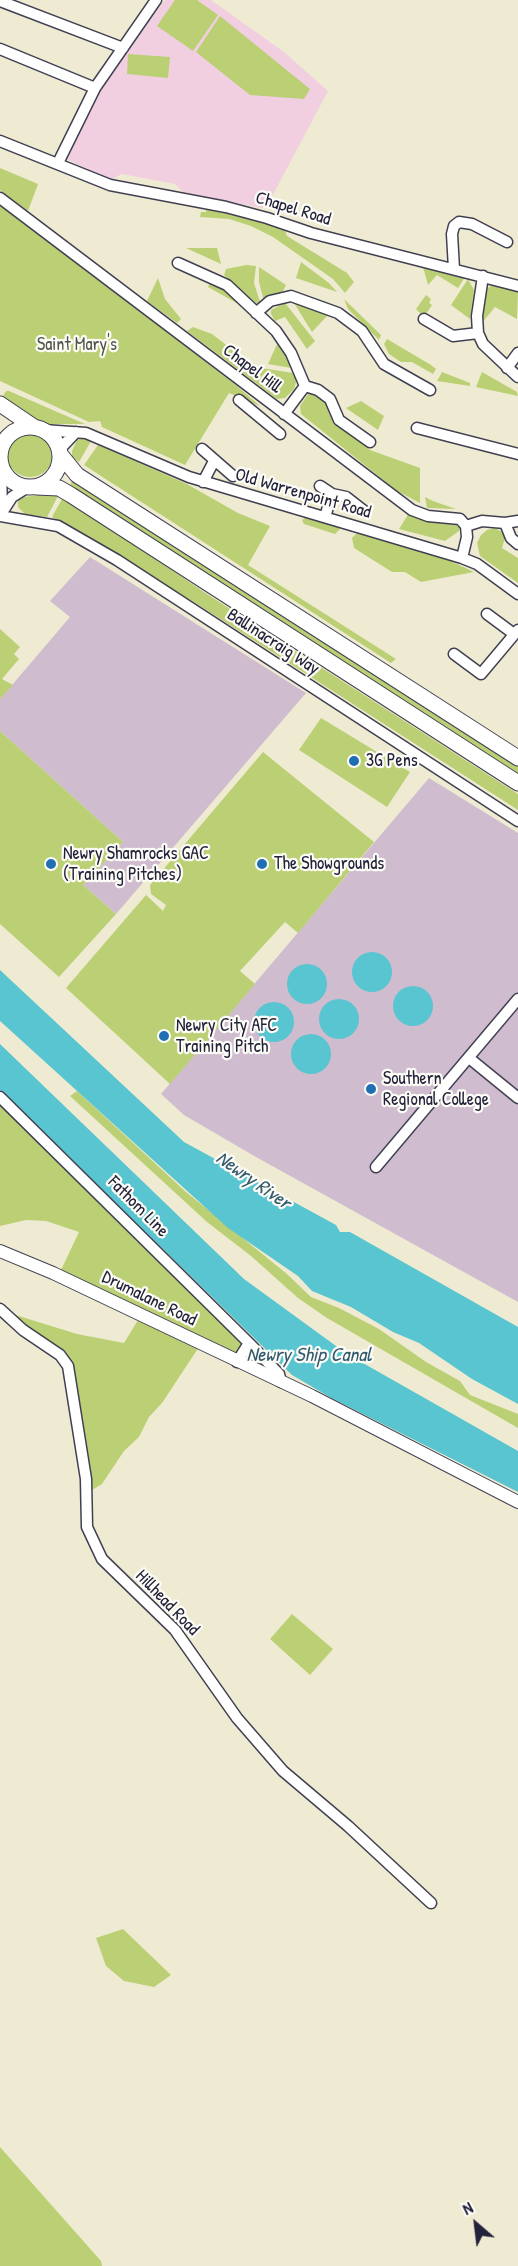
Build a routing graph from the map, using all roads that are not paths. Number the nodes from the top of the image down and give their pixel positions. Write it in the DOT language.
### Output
graph roads {
  1 [pos="156,0"];
  2 [pos="0,1"];
  3 [pos="123,48"];
  4 [pos="0,49"];
  5 [pos="95,88"];
  6 [pos="0,141"];
  7 [pos="58,163"];
  8 [pos="0,198"];
  9 [pos="507,242"];
  10 [pos="178,263"];
  11 [pos="454,269"];
  12 [pos="483,276"];
  13 [pos="518,286"];
  14 [pos="256,313"];
  15 [pos="424,319"];
  16 [pos="478,333"];
  17 [pos="518,353"];
  18 [pos="507,368"];
  19 [pos="518,377"];
  20 [pos="305,386"];
  21 [pos="430,390"];
  22 [pos="239,400"];
  23 [pos="0,404"];
  24 [pos="270,404"];
  25 [pos="284,414"];
  26 [pos="258,417"];
  27 [pos="417,428"];
  28 [pos="38,429"];
  29 [pos="76,432"];
  30 [pos="280,434"];
  31 [pos="370,442"];
  32 [pos="202,449"];
  33 [pos="59,452"];
  34 [pos="518,454"];
  35 [pos="1,457"];
  36 [pos="214,461"];
  37 [pos="233,476"];
  38 [pos="203,482"];
  39 [pos="321,486"];
  40 [pos="32,487"];
  41 [pos="332,494"];
  42 [pos="364,511"];
  43 [pos="1,515"];
  44 [pos="325,518"];
  45 [pos="518,521"];
  46 [pos="505,523"];
  47 [pos="466,526"];
  48 [pos="518,544"];
  49 [pos="462,558"];
  50 [pos="518,594"];
  51 [pos="488,614"];
  52 [pos="516,632"];
  53 [pos="454,654"];
  54 [pos="518,758"];
  55 [pos="518,783"];
  56 [pos="518,821"];
  57 [pos="518,999"];
  58 [pos="469,1058"];
  59 [pos="0,1097"];
  60 [pos="518,1098"];
  61 [pos="376,1167"];
  62 [pos="0,1251"];
  63 [pos="0,1309"];
  64 [pos="249,1343"];
  65 [pos="237,1362"];
  66 [pos="281,1382"];
  67 [pos="518,1502"];
  68 [pos="431,1903"];
  1 -- 3 [label="street"];
  2 -- 3 [label="street"];
  3 -- 5 [label="street"];
  4 -- 5 [label="street"];
  5 -- 7 [label="street"];
  6 -- 7 [label="street, Chapel Road"];
  7 -- 11 [label="street, Chapel Road"];
  8 -- 24 [label="street, Chapel Hill"];
  9 -- 11 [label="street"];
  10 -- 14 [label="street"];
  11 -- 12 [label="street, Chapel Road"];
  12 -- 13 [label="street, Chapel Road"];
  12 -- 16 [label="street"];
  14 -- 20 [label="street"];
  14 -- 21 [label="street"];
  15 -- 16 [label="street"];
  16 -- 18 [label="street"];
  17 -- 18 [label="street"];
  18 -- 19 [label="street"];
  20 -- 25 [label="street"];
  20 -- 31 [label="street"];
  22 -- 26 [label="street, Chapel Hill"];
  23 -- 28 [label="highway"];
  24 -- 25 [label="street, Chapel Hill"];
  24 -- 26 [label="street"];
  25 -- 47 [label="street, Chapel Hill"];
  26 -- 30 [label="street, Chapel Hill"];
  27 -- 34 [label="street"];
  28 -- 29 [label="street, Old Warrenpoint Road"];
  28 -- 33 [label="highway"];
  28 -- 35 [label="highway"];
  29 -- 33 [label="street"];
  29 -- 38 [label="street, Old Warrenpoint Road"];
  32 -- 36 [label="street"];
  33 -- 40 [label="highway"];
  33 -- 54 [label="highway"];
  35 -- 40 [label="highway"];
  35 -- 43 [label="street"];
  36 -- 37 [label="street"];
  36 -- 38 [label="street"];
  38 -- 44 [label="street, Old Warrenpoint Road"];
  39 -- 41 [label="street"];
  40 -- 43 [label="street"];
  40 -- 55 [label="highway"];
  41 -- 42 [label="street"];
  41 -- 44 [label="street"];
  43 -- 56 [label="street, Ballinacraig Way"];
  44 -- 49 [label="street, Old Warrenpoint Road"];
  45 -- 46 [label="street"];
  46 -- 47 [label="street"];
  46 -- 48 [label="street"];
  47 -- 49 [label="street"];
  49 -- 50 [label="street, Old Warrenpoint Road"];
  51 -- 52 [label="street"];
  52 -- 53 [label="street"];
  57 -- 58 [label="street"];
  58 -- 60 [label="street"];
  58 -- 61 [label="street"];
  59 -- 64 [label="street, Fathom Line"];
  62 -- 65 [label="main road, Drumalane Road"];
  63 -- 68 [label="street, Hillhead Road"];
  64 -- 65 [label="street"];
  64 -- 66 [label="street, Fathom Line"];
  65 -- 66 [label="main road, Drumalane Road"];
  66 -- 67 [label="main road, Fathom Line"];
}
